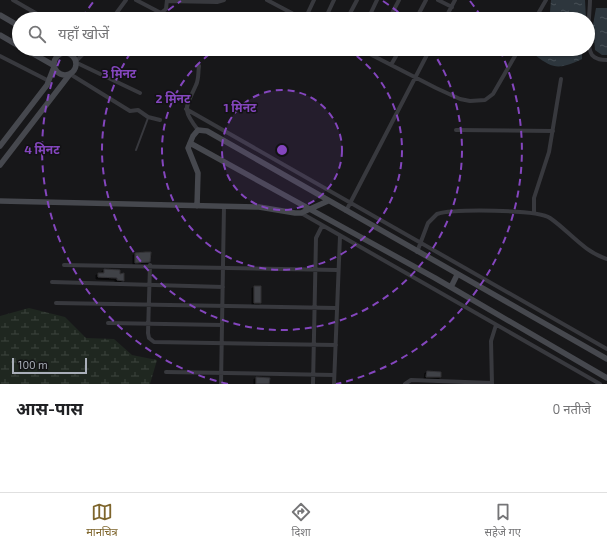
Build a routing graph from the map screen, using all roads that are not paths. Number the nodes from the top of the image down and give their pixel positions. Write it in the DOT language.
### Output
graph roads {
  1 [pos="13,0"];
  2 [pos="126,0"];
  3 [pos="136,0"];
  4 [pos="167,0"];
  5 [pos="224,0"];
  6 [pos="314,0"];
  7 [pos="334,0"];
  8 [pos="356,0"];
  9 [pos="377,0"];
  10 [pos="398,0"];
  11 [pos="426,0"];
  12 [pos="438,0"];
  13 [pos="455,0"];
  14 [pos="546,0"];
  15 [pos="590,0"];
  16 [pos="269,1"];
  17 [pos="452,7"];
  18 [pos="34,12"];
  19 [pos="117,12"];
  20 [pos="159,12"];
  21 [pos="162,12"];
  22 [pos="290,12"];
  23 [pos="308,12"];
  24 [pos="328,12"];
  25 [pos="350,12"];
  26 [pos="371,12"];
  27 [pos="392,12"];
  28 [pos="420,12"];
  29 [pos="449,12"];
  30 [pos="539,12"];
  31 [pos="590,12"];
  32 [pos="0,15"];
  33 [pos="12,22"];
  34 [pos="0,35"];
  35 [pos="12,42"];
  36 [pos="0,56"];
  37 [pos="37,56"];
  38 [pos="58,56"];
  39 [pos="72,56"];
  40 [pos="81,56"];
  41 [pos="375,56"];
  42 [pos="396,56"];
  43 [pos="426,56"];
  44 [pos="515,56"];
  45 [pos="593,56"];
  46 [pos="607,60"];
  47 [pos="75,62"];
  48 [pos="391,65"];
  49 [pos="54,66"];
  50 [pos="199,66"];
  51 [pos="70,74"];
  52 [pos="415,77"];
  53 [pos="561,79"];
  54 [pos="48,81"];
  55 [pos="60,88"];
  56 [pos="140,92"];
  57 [pos="186,109"];
  58 [pos="148,117"];
  59 [pos="160,120"];
  60 [pos="198,130"];
  61 [pos="456,130"];
  62 [pos="553,131"];
  63 [pos="190,143"];
  64 [pos="0,146"];
  65 [pos="136,150"];
  66 [pos="0,165"];
  67 [pos="0,201"];
  68 [pos="328,201"];
  69 [pos="350,203"];
  70 [pos="197,206"];
  71 [pos="224,206"];
  72 [pos="309,209"];
  73 [pos="346,211"];
  74 [pos="301,213"];
  75 [pos="534,213"];
  76 [pos="322,226"];
  77 [pos="340,236"];
  78 [pos="420,244"];
  79 [pos="417,252"];
  80 [pos="607,259"];
  81 [pos="64,265"];
  82 [pos="150,265"];
  83 [pos="223,268"];
  84 [pos="315,270"];
  85 [pos="337,270"];
  86 [pos="457,275"];
  87 [pos="52,282"];
  88 [pos="150,286"];
  89 [pos="223,287"];
  90 [pos="450,288"];
  91 [pos="56,303"];
  92 [pos="149,304"];
  93 [pos="222,306"];
  94 [pos="315,308"];
  95 [pos="336,308"];
  96 [pos="108,323"];
  97 [pos="148,324"];
  98 [pos="496,325"];
  99 [pos="222,326"];
  100 [pos="222,343"];
  101 [pos="314,345"];
  102 [pos="336,345"];
  103 [pos="607,349"];
  104 [pos="607,359"];
  105 [pos="166,372"];
  106 [pos="221,374"];
  107 [pos="313,374"];
  108 [pos="334,375"];
  109 [pos="607,378"];
  110 [pos="424,382"];
  111 [pos="477,383"];
  112 [pos="492,383"];
  113 [pos="221,384"];
  114 [pos="313,384"];
  115 [pos="334,384"];
  116 [pos="405,384"];
  117 [pos="600,384"];
  1 -- 18 [label="street"];
  2 -- 19 [label="street"];
  3 -- 20 [label="street"];
  4 -- 5 [label="street"];
  4 -- 21 [label="street"];
  6 -- 23 [label="street"];
  7 -- 24 [label="street"];
  8 -- 25 [label="street"];
  9 -- 26 [label="street"];
  10 -- 27 [label="street"];
  11 -- 28 [label="street"];
  12 -- 17 [label="street"];
  13 -- 17 [label="street"];
  14 -- 30 [label="street"];
  15 -- 31 [label="street"];
  16 -- 22 [label="street"];
  17 -- 29 [label="street"];
  32 -- 33 [label="street"];
  34 -- 35 [label="street"];
  36 -- 54 [label="street"];
  37 -- 49 [label="street"];
  38 -- 49 [label="street"];
  39 -- 47 [label="street"];
  40 -- 47 [label="street"];
  41 -- 48 [label="street"];
  42 -- 48 [label="street"];
  43 -- 52 [label="street"];
  44 -- 52 [label="street"];
  45 -- 46 [label="street"];
  47 -- 51 [label="street"];
  47 -- 56 [label="street"];
  48 -- 52 [label="street"];
  49 -- 51 [label="street"];
  49 -- 54 [label="street"];
  50 -- 57 [label="street"];
  51 -- 55 [label="street"];
  51 -- 58 [label="street"];
  52 -- 69 [label="street"];
  53 -- 62 [label="street"];
  54 -- 55 [label="street"];
  54 -- 64 [label="street"];
  55 -- 66 [label="street"];
  57 -- 60 [label="street"];
  57 -- 69 [label="street"];
  58 -- 59 [label="street"];
  58 -- 65 [label="lane"];
  60 -- 63 [label="street"];
  60 -- 68 [label="street"];
  61 -- 62 [label="street"];
  62 -- 75 [label="street"];
  63 -- 70 [label="street"];
  63 -- 72 [label="street"];
  67 -- 70 [label="street"];
  68 -- 72 [label="street"];
  68 -- 73 [label="street"];
  69 -- 73 [label="street"];
  69 -- 78 [label="street"];
  70 -- 71 [label="street"];
  71 -- 74 [label="street"];
  71 -- 83 [label="street"];
  72 -- 74 [label="street"];
  72 -- 90 [label="street"];
  73 -- 79 [label="street"];
  74 -- 76 [label="street"];
  75 -- 78 [label="street"];
  75 -- 80 [label="street"];
  76 -- 77 [label="street"];
  76 -- 84 [label="street"];
  77 -- 85 [label="street"];
  77 -- 98 [label="street"];
  78 -- 79 [label="street"];
  78 -- 103 [label="street"];
  79 -- 86 [label="street"];
  81 -- 82 [label="street"];
  82 -- 83 [label="street"];
  82 -- 88 [label="street"];
  83 -- 84 [label="street"];
  83 -- 89 [label="street"];
  84 -- 85 [label="street"];
  84 -- 94 [label="street"];
  85 -- 95 [label="street"];
  86 -- 90 [label="street"];
  86 -- 104 [label="street"];
  87 -- 88 [label="street"];
  88 -- 89 [label="street"];
  88 -- 92 [label="street"];
  89 -- 93 [label="street"];
  90 -- 109 [label="street"];
  91 -- 92 [label="street"];
  92 -- 93 [label="street"];
  92 -- 97 [label="street"];
  93 -- 94 [label="street"];
  93 -- 99 [label="street"];
  94 -- 95 [label="street"];
  94 -- 101 [label="street"];
  95 -- 102 [label="street"];
  96 -- 97 [label="street"];
  97 -- 99 [label="street"];
  97 -- 100 [label="street"];
  98 -- 112 [label="street"];
  98 -- 117 [label="street"];
  99 -- 100 [label="street"];
  100 -- 101 [label="street"];
  100 -- 106 [label="street"];
  101 -- 102 [label="street"];
  101 -- 107 [label="street"];
  102 -- 108 [label="street"];
  105 -- 106 [label="street"];
  106 -- 107 [label="street"];
  106 -- 113 [label="street"];
  107 -- 108 [label="street"];
  107 -- 114 [label="street"];
  108 -- 115 [label="street"];
  110 -- 111 [label="street"];
  110 -- 116 [label="street"];
  111 -- 112 [label="street"];
}
